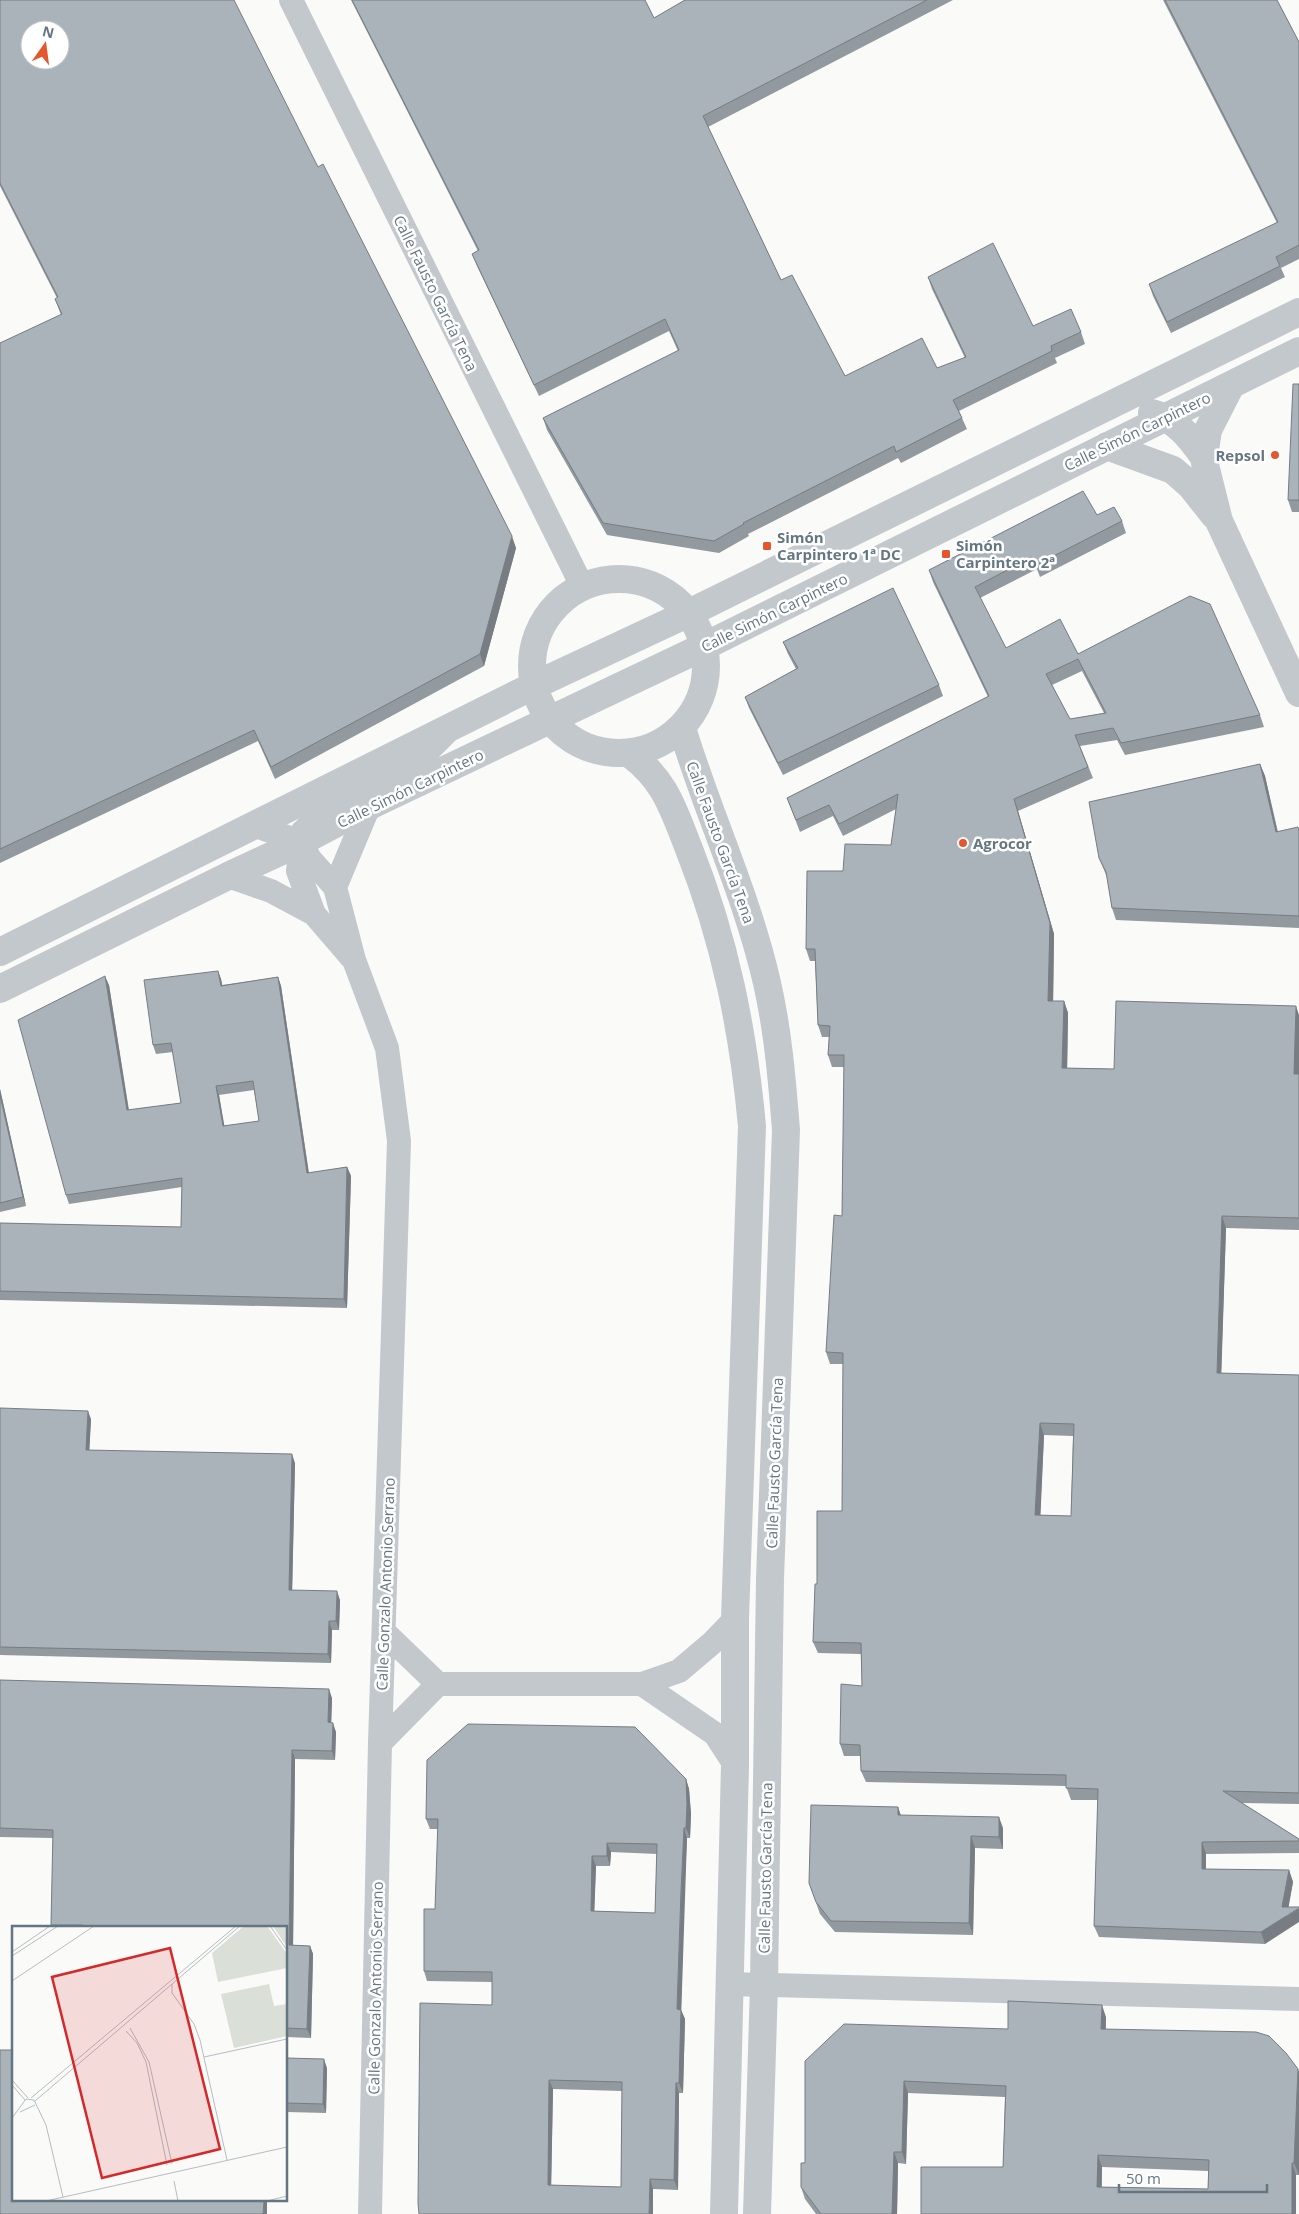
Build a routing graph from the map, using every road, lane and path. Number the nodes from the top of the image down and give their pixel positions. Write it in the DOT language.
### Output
graph roads {
  1 [pos="291,0"];
  2 [pos="1299,312"];
  3 [pos="1299,351"];
  4 [pos="1186,368"];
  5 [pos="1230,385"];
  6 [pos="1115,404"];
  7 [pos="1167,416"];
  8 [pos="1108,446"];
  9 [pos="1204,457"];
  10 [pos="1173,470"];
  11 [pos="1219,521"];
  12 [pos="582,586"];
  13 [pos="689,612"];
  14 [pos="705,646"];
  15 [pos="533,686"];
  16 [pos="1299,693"];
  17 [pos="550,721"];
  18 [pos="456,724"];
  19 [pos="682,728"];
  20 [pos="630,754"];
  21 [pos="369,806"];
  22 [pos="253,825"];
  23 [pos="301,842"];
  24 [pos="228,876"];
  25 [pos="335,888"];
  26 [pos="314,914"];
  27 [pos="59,922"];
  28 [pos="10,947"];
  29 [pos="75,952"];
  30 [pos="354,960"];
  31 [pos="36,971"];
  32 [pos="0,989"];
  33 [pos="735,1619"];
  34 [pos="384,1632"];
  35 [pos="438,1684"];
  36 [pos="642,1684"];
  37 [pos="380,1743"];
  38 [pos="735,1765"];
  39 [pos="730,1984"];
  40 [pos="764,1985"];
  41 [pos="1299,1999"];
  42 [pos="370,2214"];
  43 [pos="724,2214"];
  44 [pos="757,2214"];
  1 -- 12 [label="street, Calle Fausto García Tena"];
  2 -- 4 [label="street, Calle Simón Carpintero"];
  3 -- 5 [label="street, Calle Simón Carpintero"];
  4 -- 6 [label="street, Calle Simón Carpintero"];
  4 -- 7 [label="street"];
  5 -- 7 [label="street, Calle Simón Carpintero"];
  5 -- 9 [label="street"];
  6 -- 7 [label="street"];
  6 -- 13 [label="street, Calle Simón Carpintero"];
  7 -- 8 [label="street, Calle Simón Carpintero"];
  7 -- 9 [label="street"];
  7 -- 10 [label="street"];
  8 -- 10 [label="street"];
  8 -- 14 [label="street, Calle Simón Carpintero"];
  9 -- 11 [label="street"];
  10 -- 11 [label="street"];
  11 -- 16 [label="street"];
  12 -- 13 [label="street"];
  12 -- 15 [label="street"];
  13 -- 14 [label="street"];
  13 -- 15 [label="street, Calle Simón Carpintero"];
  14 -- 17 [label="street, Calle Simón Carpintero"];
  14 -- 19 [label="street"];
  15 -- 17 [label="street"];
  15 -- 18 [label="street, Calle Simón Carpintero"];
  17 -- 20 [label="street"];
  17 -- 21 [label="street, Calle Simón Carpintero"];
  18 -- 22 [label="street, Calle Simón Carpintero"];
  18 -- 23 [label="street, Calle Simón Carpintero"];
  19 -- 20 [label="street"];
  19 -- 40 [label="street, Calle Fausto García Tena"];
  20 -- 33 [label="street, Calle Fausto García Tena"];
  21 -- 23 [label="street, Calle Simón Carpintero"];
  21 -- 25 [label="street"];
  22 -- 23 [label="street"];
  22 -- 27 [label="street, Calle Simón Carpintero"];
  23 -- 24 [label="street, Calle Simón Carpintero"];
  23 -- 25 [label="street, Calle Gonzalo Antonio Serrano"];
  23 -- 26 [label="street, Calle Gonzalo Antonio Serrano"];
  24 -- 26 [label="street, Calle Gonzalo Antonio Serrano"];
  24 -- 29 [label="street, Calle Simón Carpintero"];
  25 -- 30 [label="street, Calle Gonzalo Antonio Serrano"];
  26 -- 30 [label="street, Calle Gonzalo Antonio Serrano"];
  27 -- 28 [label="street, Calle Simón Carpintero"];
  27 -- 29 [label="street"];
  28 -- 31 [label="street, Calle Simón Carpintero"];
  29 -- 31 [label="street, Calle Simón Carpintero"];
  30 -- 34 [label="street, Calle Gonzalo Antonio Serrano"];
  31 -- 32 [label="street, Calle Simón Carpintero"];
  33 -- 36 [label="street"];
  33 -- 38 [label="street, Calle Fausto García Tena"];
  34 -- 35 [label="street"];
  34 -- 37 [label="street, Calle Gonzalo Antonio Serrano"];
  35 -- 36 [label="street"];
  35 -- 37 [label="street"];
  36 -- 38 [label="street"];
  37 -- 42 [label="street, Calle Gonzalo Antonio Serrano"];
  38 -- 39 [label="street, Calle Fausto García Tena"];
  39 -- 40 [label="street"];
  39 -- 43 [label="street, Calle Fausto García Tena"];
  40 -- 41 [label="street"];
  40 -- 44 [label="street, Calle Fausto García Tena"];
}
